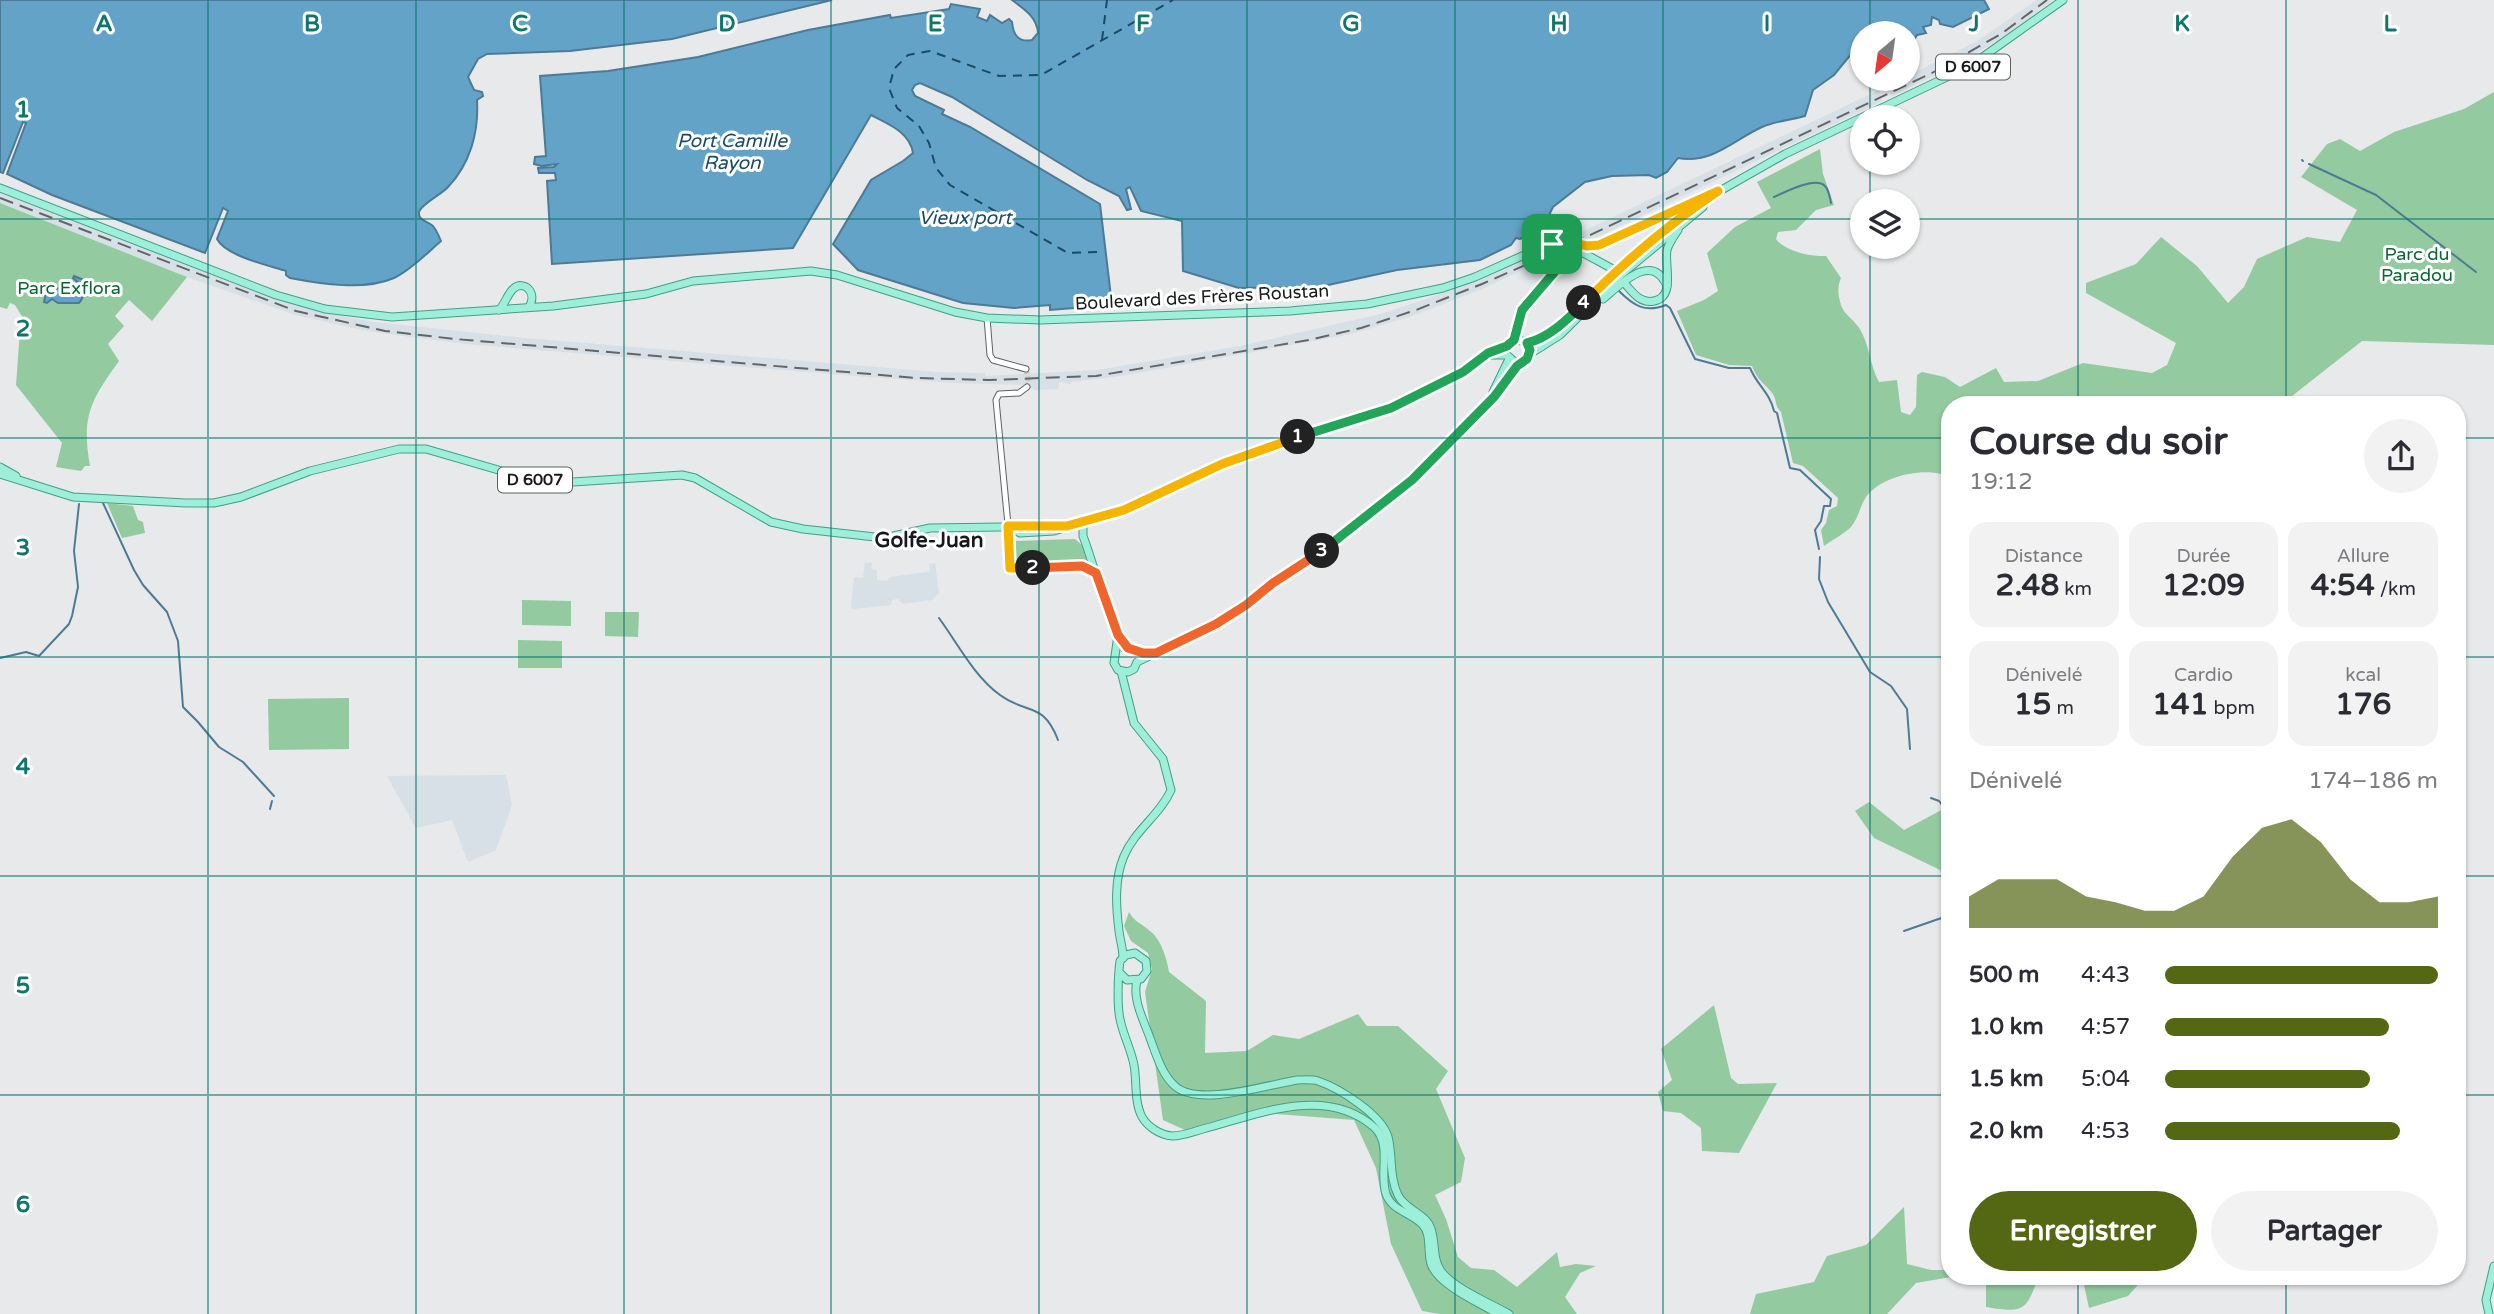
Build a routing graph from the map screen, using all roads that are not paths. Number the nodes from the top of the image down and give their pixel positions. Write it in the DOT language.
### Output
graph roads {
  1 [pos="2066,0"];
  2 [pos="1894,105"];
  3 [pos="1850,126"];
  4 [pos="1750,174"];
  5 [pos="0,188"];
  6 [pos="1718,191"];
  7 [pos="1683,224"];
  8 [pos="1578,246"];
  9 [pos="1626,285"];
  10 [pos="1667,286"];
  11 [pos="510,296"];
  12 [pos="531,304"];
  13 [pos="515,308"];
  14 [pos="498,311"];
  15 [pos="987,318"];
  16 [pos="1570,326"];
  17 [pos="1527,343"];
  18 [pos="1509,350"];
  19 [pos="1530,354"];
  20 [pos="1520,363"];
  21 [pos="1026,369"];
  22 [pos="1027,387"];
  23 [pos="1485,404"];
  24 [pos="0,467"];
  25 [pos="0,474"];
  26 [pos="19,479"];
  27 [pos="1086,521"];
  28 [pos="1070,525"];
  29 [pos="1008,526"];
  30 [pos="1083,536"];
  31 [pos="1096,573"];
  32 [pos="1118,635"];
  33 [pos="1130,649"];
  34 [pos="1117,652"];
  35 [pos="1156,653"];
  36 [pos="1137,663"];
  37 [pos="1125,672"];
  38 [pos="1126,955"];
  39 [pos="1120,973"];
  40 [pos="1137,981"];
  41 [pos="2494,1266"];
  42 [pos="1498,1314"];
  43 [pos="1509,1314"];
  44 [pos="2489,1314"];
  1 -- 2 [label="main road, D 6007"];
  1 -- 4 [label="main road, D 6007"];
  3 -- 4 [label="main road, D 6007"];
  4 -- 6 [label="main road, D 6007"];
  4 -- 7 [label="main road, D 6007"];
  5 -- 14 [label="main road"];
  6 -- 8 [label="main road"];
  6 -- 17 [label="main road, D 6007"];
  7 -- 10 [label="main road"];
  7 -- 16 [label="main road, D 6007"];
  8 -- 15 [label="main road, Boulevard des Frères Roustan, bridge"];
  8 -- 18 [label="main road, bridge"];
  9 -- 10 [label="main road"];
  10 -- 16 [label="main road"];
  11 -- 12 [label="main road"];
  11 -- 13 [label="main road"];
  11 -- 14 [label="main road"];
  12 -- 13 [label="main road"];
  12 -- 15 [label="main road, Boulevard des Frères Roustan"];
  13 -- 14 [label="main road"];
  15 -- 21 [label="street"];
  16 -- 19 [label="main road, D 6007"];
  17 -- 18 [label="main road"];
  17 -- 19 [label="main road"];
  18 -- 20 [label="main road"];
  18 -- 23 [label="main road"];
  18 -- 27 [label="main road, D 6007"];
  19 -- 20 [label="main road"];
  20 -- 23 [label="main road"];
  22 -- 29 [label="street"];
  23 -- 35 [label="main road"];
  24 -- 26 [label="main road, D 6007"];
  25 -- 26 [label="main road, D 6007"];
  26 -- 29 [label="main road, D 6007"];
  27 -- 28 [label="main road, D 6007"];
  27 -- 30 [label="main road"];
  28 -- 29 [label="main road, D 6007"];
  28 -- 30 [label="main road"];
  29 -- 31 [label="street"];
  30 -- 31 [label="main road"];
  31 -- 32 [label="main road"];
  32 -- 33 [label="main road"];
  32 -- 34 [label="main road"];
  33 -- 34 [label="main road"];
  33 -- 35 [label="main road"];
  33 -- 36 [label="main road"];
  34 -- 37 [label="main road"];
  35 -- 36 [label="main road"];
  36 -- 37 [label="main road"];
  37 -- 38 [label="main road"];
  38 -- 39 [label="main road"];
  38 -- 40 [label="main road"];
  39 -- 40 [label="main road"];
  39 -- 42 [label="main road"];
  40 -- 43 [label="main road"];
  41 -- 44 [label="main road"];
}
